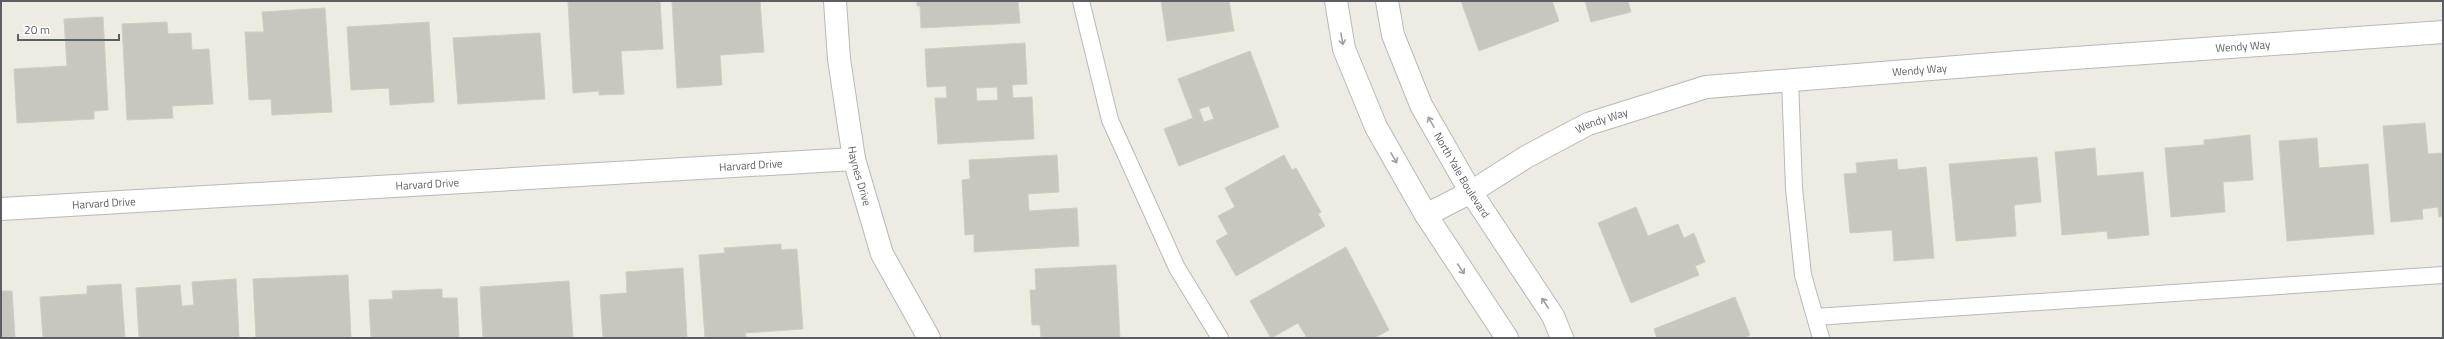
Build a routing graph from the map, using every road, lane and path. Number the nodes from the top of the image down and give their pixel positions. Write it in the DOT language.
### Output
graph roads {
  1 [pos="835,1"];
  2 [pos="1081,1"];
  3 [pos="1336,1"];
  4 [pos="1387,1"];
  5 [pos="2443,32"];
  6 [pos="1790,80"];
  7 [pos="854,159"];
  8 [pos="1471,192"];
  9 [pos="1,209"];
  10 [pos="1426,215"];
  11 [pos="2443,275"];
  12 [pos="1815,317"];
  13 [pos="929,338"];
  14 [pos="1220,338"];
  15 [pos="1507,338"];
  16 [pos="1562,338"];
  17 [pos="1821,338"];
  1 -- 7 [label="street, Haynes Drive"];
  2 -- 14 [label="lane"];
  3 -- 10 [label="street, one-way"];
  8 -- 4 [label="street, North Yale Boulevard, one-way"];
  5 -- 6 [label="street, Wendy Way"];
  6 -- 8 [label="street, Wendy Way"];
  6 -- 12 [label="lane"];
  7 -- 9 [label="street, Harvard Drive"];
  7 -- 13 [label="street, Haynes Drive"];
  8 -- 10 [label="street, Wendy Way"];
  16 -- 8 [label="street, North Yale Boulevard, one-way"];
  10 -- 15 [label="street, one-way"];
  11 -- 12 [label="lane"];
  12 -- 17 [label="lane"];
}
